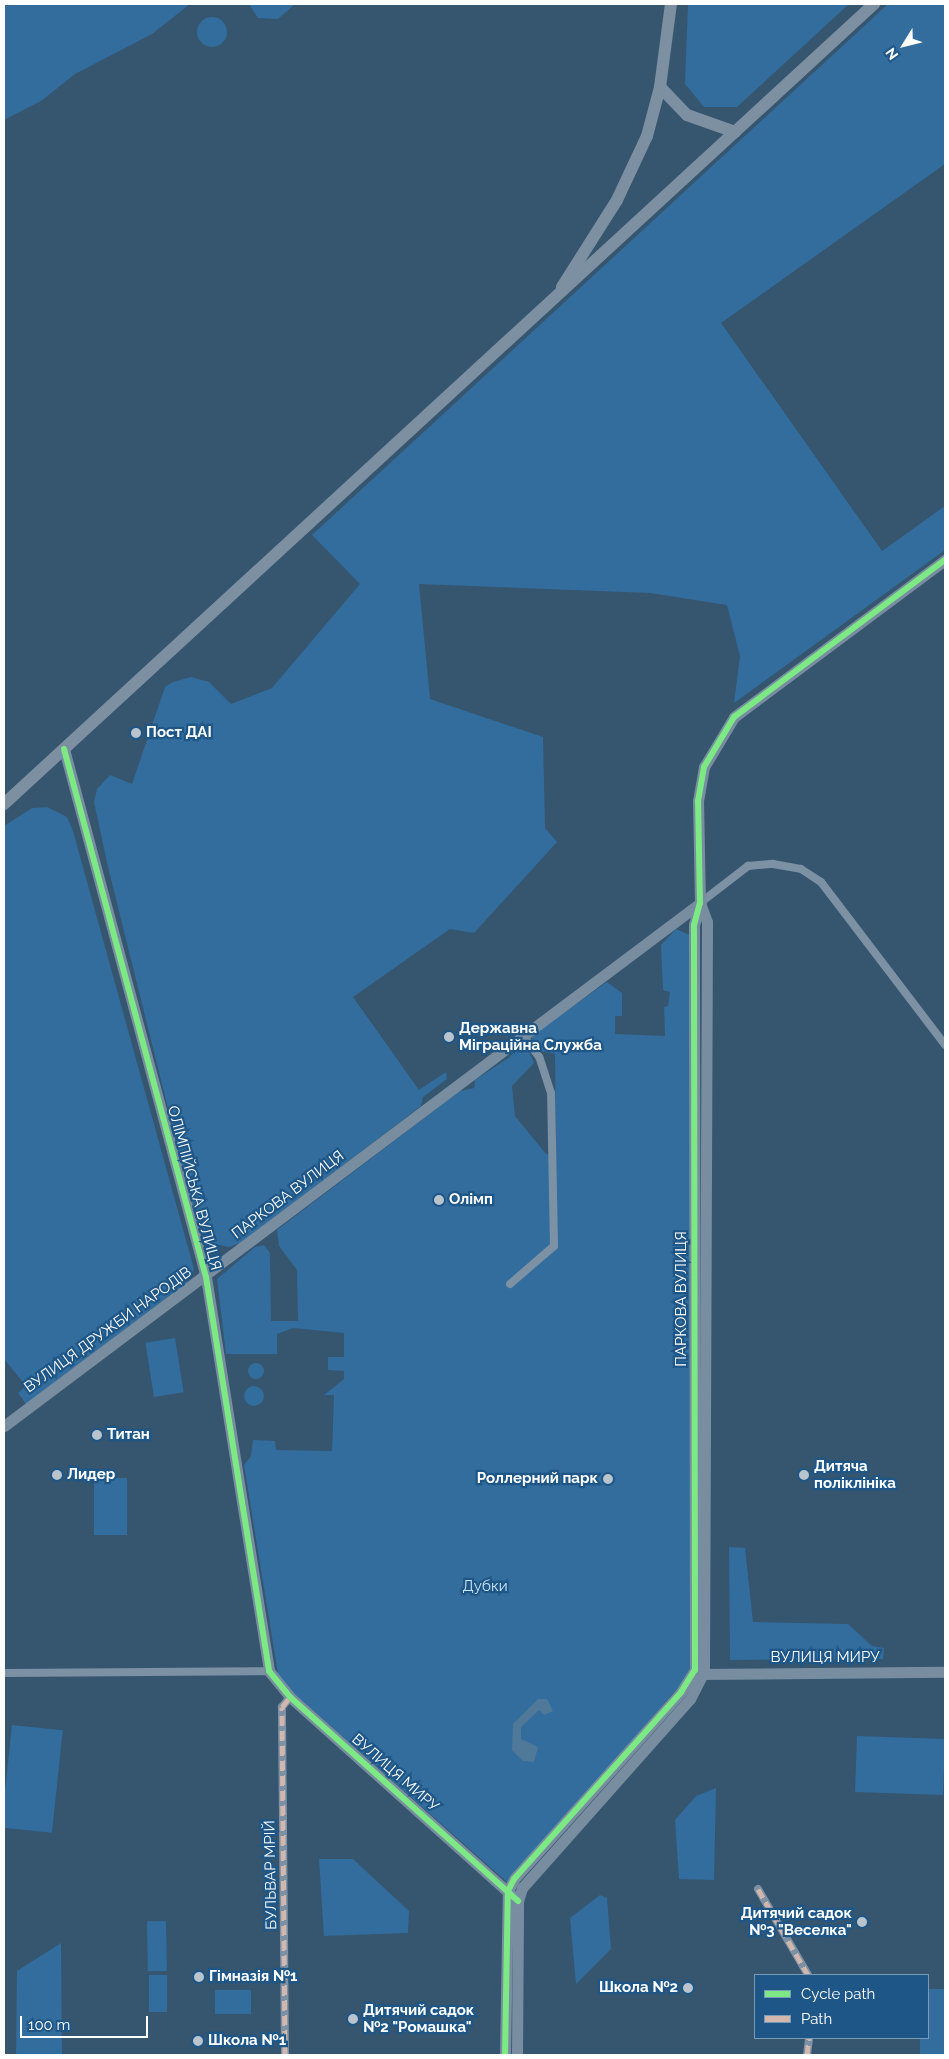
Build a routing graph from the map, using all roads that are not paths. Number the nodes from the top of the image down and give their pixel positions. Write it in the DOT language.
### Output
graph roads {
  1 [pos="671,4"];
  2 [pos="874,4"];
  3 [pos="660,87"];
  4 [pos="735,132"];
  5 [pos="557,296"];
  6 [pos="945,560"];
  7 [pos="64,749"];
  8 [pos="4,804"];
  9 [pos="700,903"];
  10 [pos="525,1038"];
  11 [pos="945,1044"];
  12 [pos="206,1277"];
  13 [pos="510,1284"];
  14 [pos="4,1426"];
  15 [pos="269,1671"];
  16 [pos="704,1672"];
  17 [pos="945,1672"];
  18 [pos="4,1673"];
  19 [pos="691,1676"];
  20 [pos="290,1697"];
  21 [pos="758,1889"];
  22 [pos="508,1891"];
  23 [pos="518,1902"];
  24 [pos="807,1974"];
  25 [pos="809,2039"];
  26 [pos="286,2055"];
  27 [pos="506,2055"];
  28 [pos="517,2055"];
  29 [pos="807,2055"];
  1 -- 3 [label="main road"];
  2 -- 4 [label="main road"];
  3 -- 4 [label="main road"];
  3 -- 5 [label="main road"];
  4 -- 5 [label="main road"];
  5 -- 7 [label="main road"];
  6 -- 9 [label="street"];
  7 -- 8 [label="main road"];
  7 -- 12 [label="street, ОЛІМПІЙСЬКА ВУЛИЦЯ"];
  9 -- 10 [label="street, ПАРКОВА ВУЛИЦЯ"];
  9 -- 11 [label="street"];
  9 -- 16 [label="street, ПАРКОВА ВУЛИЦЯ"];
  9 -- 19 [label="street, ПАРКОВА ВУЛИЦЯ"];
  10 -- 12 [label="street, ПАРКОВА ВУЛИЦЯ"];
  10 -- 13 [label="street"];
  12 -- 14 [label="street, ВУЛИЦЯ ДРУЖБИ НАРОДІВ"];
  12 -- 15 [label="street, ОЛІМПІЙСЬКА ВУЛИЦЯ"];
  15 -- 18 [label="street"];
  15 -- 20 [label="street, ВУЛИЦЯ МИРУ"];
  16 -- 17 [label="street, ВУЛИЦЯ МИРУ"];
  16 -- 19 [label="street, ВУЛИЦЯ МИРУ"];
  16 -- 23 [label="street"];
  19 -- 22 [label="street"];
  20 -- 22 [label="street, ВУЛИЦЯ МИРУ"];
  20 -- 26 [label="street, БУЛЬВАР МРІЙ"];
  21 -- 24 [label="street"];
  22 -- 23 [label="street, ВУЛИЦЯ МИРУ"];
  22 -- 27 [label="street"];
  23 -- 28 [label="street"];
  25 -- 29 [label="street"];
}
